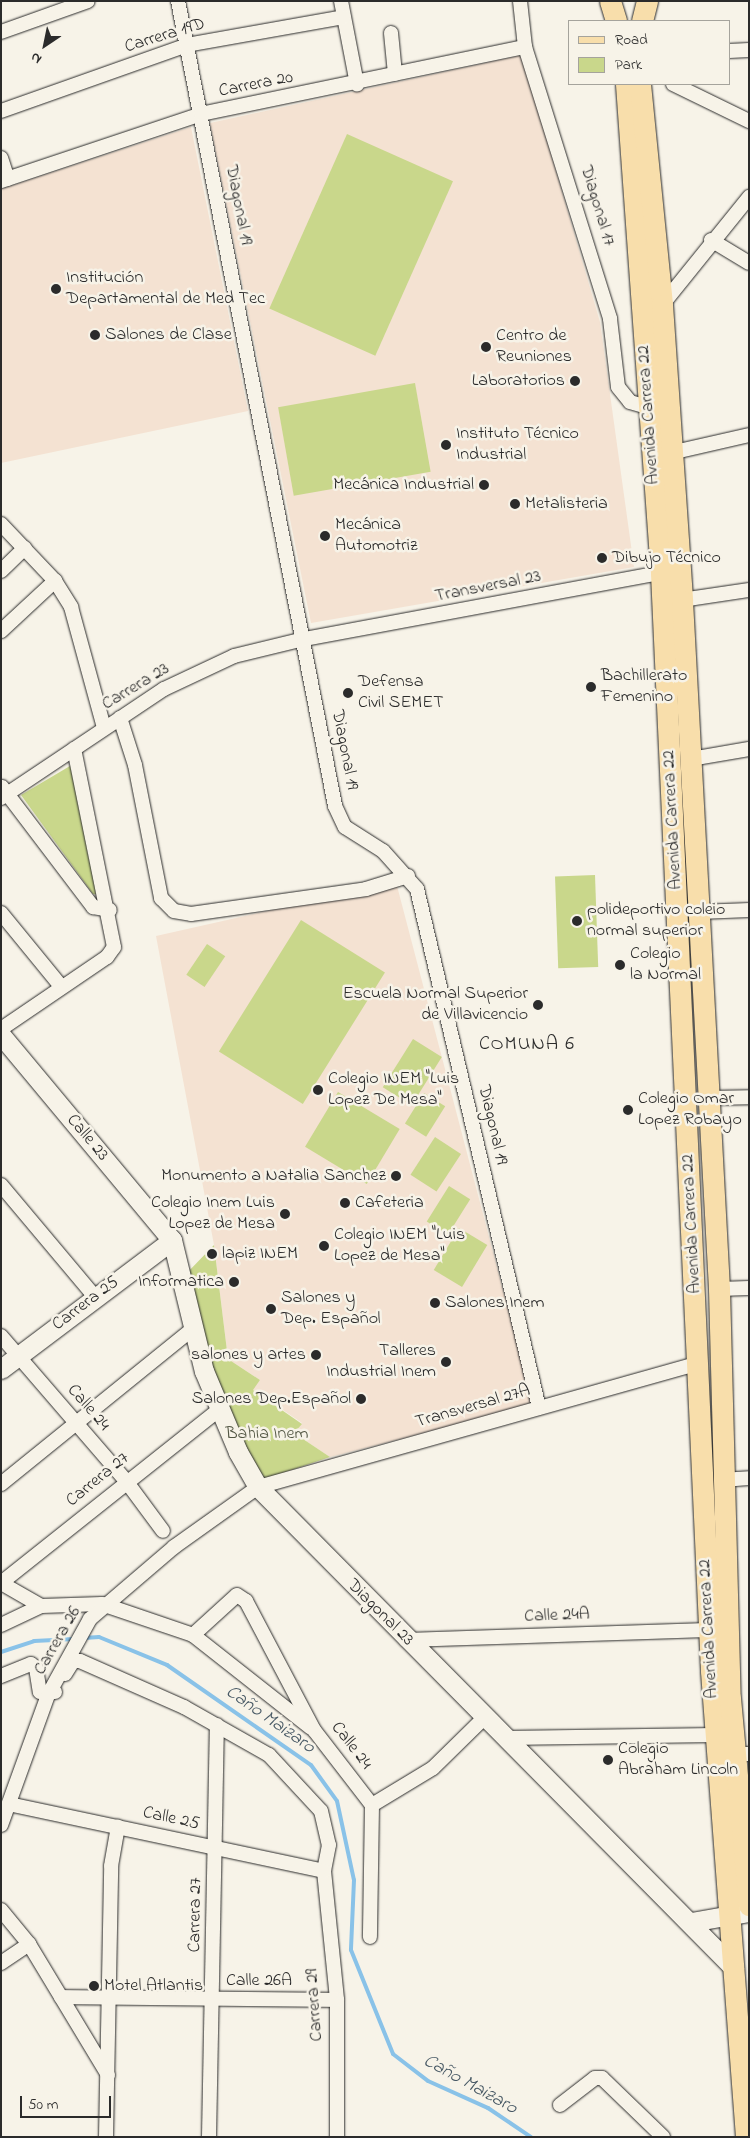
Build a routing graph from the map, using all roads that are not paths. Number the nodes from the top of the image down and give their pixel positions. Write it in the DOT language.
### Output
graph roads {
  1 [pos="88,1"];
  2 [pos="178,1"];
  3 [pos="341,1"];
  4 [pos="520,1"];
  5 [pos="610,1"];
  6 [pos="620,1"];
  7 [pos="635,1"];
  8 [pos="647,1"];
  9 [pos="344,17"];
  10 [pos="616,20"];
  11 [pos="622,20"];
  12 [pos="636,20"];
  13 [pos="642,20"];
  14 [pos="1,32"];
  15 [pos="391,33"];
  16 [pos="187,45"];
  17 [pos="525,47"];
  18 [pos="749,50"];
  19 [pos="730,51"];
  20 [pos="395,74"];
  21 [pos="357,84"];
  22 [pos="626,85"];
  23 [pos="640,85"];
  24 [pos="675,85"];
  25 [pos="1,111"];
  26 [pos="201,114"];
  27 [pos="749,121"];
  28 [pos="1,158"];
  29 [pos="5,180"];
  30 [pos="749,197"];
  31 [pos="711,240"];
  32 [pos="749,263"];
  33 [pos="662,305"];
  34 [pos="648,407"];
  35 [pos="749,435"];
  36 [pos="670,452"];
  37 [pos="1,524"];
  38 [pos="24,548"];
  39 [pos="1,571"];
  40 [pos="670,572"];
  41 [pos="55,581"];
  42 [pos="749,590"];
  43 [pos="672,601"];
  44 [pos="1,631"];
  45 [pos="304,639"];
  46 [pos="120,718"];
  47 [pos="104,728"];
  48 [pos="74,749"];
  49 [pos="749,749"];
  50 [pos="691,759"];
  51 [pos="3,793"];
  52 [pos="408,876"];
  53 [pos="110,910"];
  54 [pos="749,910"];
  55 [pos="700,912"];
  56 [pos="1,913"];
  57 [pos="60,985"];
  58 [pos="1,1029"];
  59 [pos="1,1035"];
  60 [pos="749,1097"];
  61 [pos="710,1098"];
  62 [pos="1,1185"];
  63 [pos="172,1240"];
  64 [pos="749,1288"];
  65 [pos="719,1289"];
  66 [pos="95,1297"];
  67 [pos="192,1330"];
  68 [pos="1,1336"];
  69 [pos="18,1356"];
  70 [pos="699,1363"];
  71 [pos="1,1369"];
  72 [pos="540,1408"];
  73 [pos="220,1409"];
  74 [pos="78,1425"];
  75 [pos="749,1478"];
  76 [pos="722,1480"];
  77 [pos="126,1481"];
  78 [pos="1,1484"];
  79 [pos="258,1487"];
  80 [pos="162,1531"];
  81 [pos="1,1583"];
  82 [pos="102,1604"];
  83 [pos="41,1606"];
  84 [pos="1,1624"];
  85 [pos="708,1630"];
  86 [pos="193,1635"];
  87 [pos="406,1640"];
  88 [pos="1,1676"];
  89 [pos="48,1695"];
  90 [pos="484,1718"];
  91 [pos="218,1725"];
  92 [pos="314,1730"];
  93 [pos="715,1735"];
  94 [pos="506,1738"];
  95 [pos="741,1754"];
  96 [pos="10,1804"];
  97 [pos="372,1805"];
  98 [pos="1,1825"];
  99 [pos="118,1827"];
  100 [pos="216,1848"];
  101 [pos="324,1870"];
  102 [pos="1,1910"];
  103 [pos="743,1911"];
  104 [pos="691,1922"];
  105 [pos="370,1937"];
  106 [pos="29,1944"];
  107 [pos="1,1963"];
  108 [pos="734,1968"];
  109 [pos="61,1997"];
  110 [pos="108,1999"];
  111 [pos="213,2000"];
  112 [pos="337,2000"];
  113 [pos="109,2076"];
  114 [pos="560,2105"];
  115 [pos="106,2137"];
  116 [pos="209,2137"];
  117 [pos="337,2137"];
  118 [pos="663,2137"];
  119 [pos="746,2137"];
  1 -- 14 [label="street"];
  2 -- 16 [label="street, Diagonal 19"];
  3 -- 9 [label="street"];
  4 -- 17 [label="street, Diagonal 17"];
  5 -- 10 [label="main road"];
  6 -- 11 [label="main road"];
  7 -- 12 [label="main road"];
  8 -- 13 [label="main road"];
  9 -- 16 [label="street, Carrera 19D"];
  9 -- 21 [label="street"];
  15 -- 20 [label="street"];
  16 -- 25 [label="street, Carrera 19D"];
  16 -- 26 [label="street, Diagonal 19"];
  17 -- 20 [label="street, Carrera 20"];
  17 -- 34 [label="street, Diagonal 17"];
  18 -- 19 [label="street"];
  20 -- 21 [label="street, Carrera 20"];
  21 -- 26 [label="street, Carrera 20"];
  22 -- 34 [label="main road, Avenida Carrera 22"];
  23 -- 33 [label="main road, Avenida Carrera 22"];
  24 -- 27 [label="street"];
  26 -- 29 [label="street, Carrera 20"];
  26 -- 45 [label="street, Diagonal 19"];
  28 -- 29 [label="street"];
  30 -- 31 [label="street"];
  31 -- 32 [label="street"];
  31 -- 33 [label="street"];
  33 -- 36 [label="main road, Avenida Carrera 22"];
  34 -- 40 [label="main road, Avenida Carrera 22"];
  35 -- 36 [label="street"];
  36 -- 40 [label="main road, Avenida Carrera 22"];
  37 -- 38 [label="street"];
  38 -- 39 [label="street"];
  38 -- 41 [label="street"];
  40 -- 43 [label="main road, Avenida Carrera 22"];
  40 -- 45 [label="street, Transversal 23"];
  41 -- 44 [label="street"];
  41 -- 47 [label="street"];
  42 -- 43 [label="street"];
  43 -- 50 [label="main road, Avenida Carrera 22"];
  43 -- 70 [label="main road, Avenida Carrera 22"];
  45 -- 46 [label="street, Carrera 23"];
  45 -- 52 [label="street, Diagonal 19"];
  46 -- 47 [label="street, Carrera 23"];
  46 -- 52 [label="street"];
  47 -- 48 [label="street, Carrera 23"];
  48 -- 51 [label="street, Carrera 23"];
  48 -- 53 [label="street"];
  49 -- 50 [label="street"];
  50 -- 55 [label="main road, Avenida Carrera 22"];
  51 -- 53 [label="street"];
  52 -- 72 [label="street, Diagonal 19"];
  53 -- 57 [label="street"];
  54 -- 55 [label="street"];
  55 -- 61 [label="main road, Avenida Carrera 22"];
  56 -- 57 [label="street"];
  57 -- 58 [label="street"];
  59 -- 63 [label="street, Calle 23"];
  60 -- 61 [label="street"];
  61 -- 65 [label="main road, Avenida Carrera 22"];
  62 -- 66 [label="street"];
  63 -- 66 [label="street, Carrera 25"];
  63 -- 67 [label="street, Diagonal 23"];
  64 -- 65 [label="street"];
  65 -- 76 [label="main road, Avenida Carrera 22"];
  66 -- 69 [label="street, Carrera 25"];
  67 -- 73 [label="street, Diagonal 23"];
  67 -- 74 [label="street"];
  68 -- 69 [label="street, Calle 24"];
  69 -- 71 [label="street, Carrera 25"];
  69 -- 74 [label="street, Calle 24"];
  70 -- 72 [label="street, Transversal 27A"];
  70 -- 85 [label="main road, Avenida Carrera 22"];
  72 -- 79 [label="street, Transversal 27A"];
  73 -- 77 [label="street, Carrera 27"];
  73 -- 79 [label="street, Diagonal 23"];
  74 -- 77 [label="street, Calle 24"];
  74 -- 78 [label="street"];
  75 -- 76 [label="street"];
  76 -- 95 [label="main road, Avenida Carrera 22"];
  77 -- 80 [label="street, Calle 24"];
  77 -- 81 [label="street, Carrera 27"];
  79 -- 82 [label="street, Carrera 26"];
  79 -- 87 [label="street, Diagonal 23"];
  81 -- 83 [label="street"];
  82 -- 83 [label="street"];
  82 -- 86 [label="street"];
  82 -- 89 [label="street, Carrera 26"];
  83 -- 84 [label="street"];
  85 -- 87 [label="street, Calle 24A"];
  85 -- 93 [label="main road, Avenida Carrera 22"];
  86 -- 92 [label="street"];
  86 -- 92 [label="street, Calle 24"];
  87 -- 90 [label="street, Diagonal 23"];
  88 -- 89 [label="street"];
  89 -- 91 [label="street"];
  89 -- 96 [label="street, Carrera 26"];
  90 -- 94 [label="street, Diagonal 23"];
  90 -- 97 [label="street"];
  91 -- 100 [label="street, Carrera 27"];
  91 -- 101 [label="street"];
  92 -- 97 [label="street, Calle 24"];
  93 -- 94 [label="street"];
  93 -- 95 [label="street"];
  93 -- 103 [label="main road, Avenida Carrera 22"];
  94 -- 104 [label="street, Diagonal 23"];
  95 -- 103 [label="main road, Avenida Carrera 22"];
  96 -- 98 [label="street, Carrera 26"];
  96 -- 99 [label="street, Calle 25"];
  97 -- 105 [label="street"];
  99 -- 100 [label="street, Calle 25"];
  99 -- 110 [label="street"];
  100 -- 101 [label="street, Calle 25"];
  100 -- 111 [label="street, Carrera 27"];
  101 -- 112 [label="street, Carrera 29"];
  102 -- 106 [label="street"];
  103 -- 104 [label="street"];
  103 -- 108 [label="main road"];
  104 -- 108 [label="street, Diagonal 23"];
  106 -- 107 [label="street"];
  106 -- 109 [label="street"];
  108 -- 119 [label="main road"];
  109 -- 110 [label="street, Calle 26A"];
  109 -- 113 [label="street"];
  110 -- 111 [label="street, Calle 26A"];
  110 -- 113 [label="street"];
  111 -- 112 [label="street, Calle 26A"];
  111 -- 116 [label="street, Carrera 27"];
  112 -- 117 [label="street, Carrera 29"];
  113 -- 115 [label="street"];
  114 -- 118 [label="street"];
}
